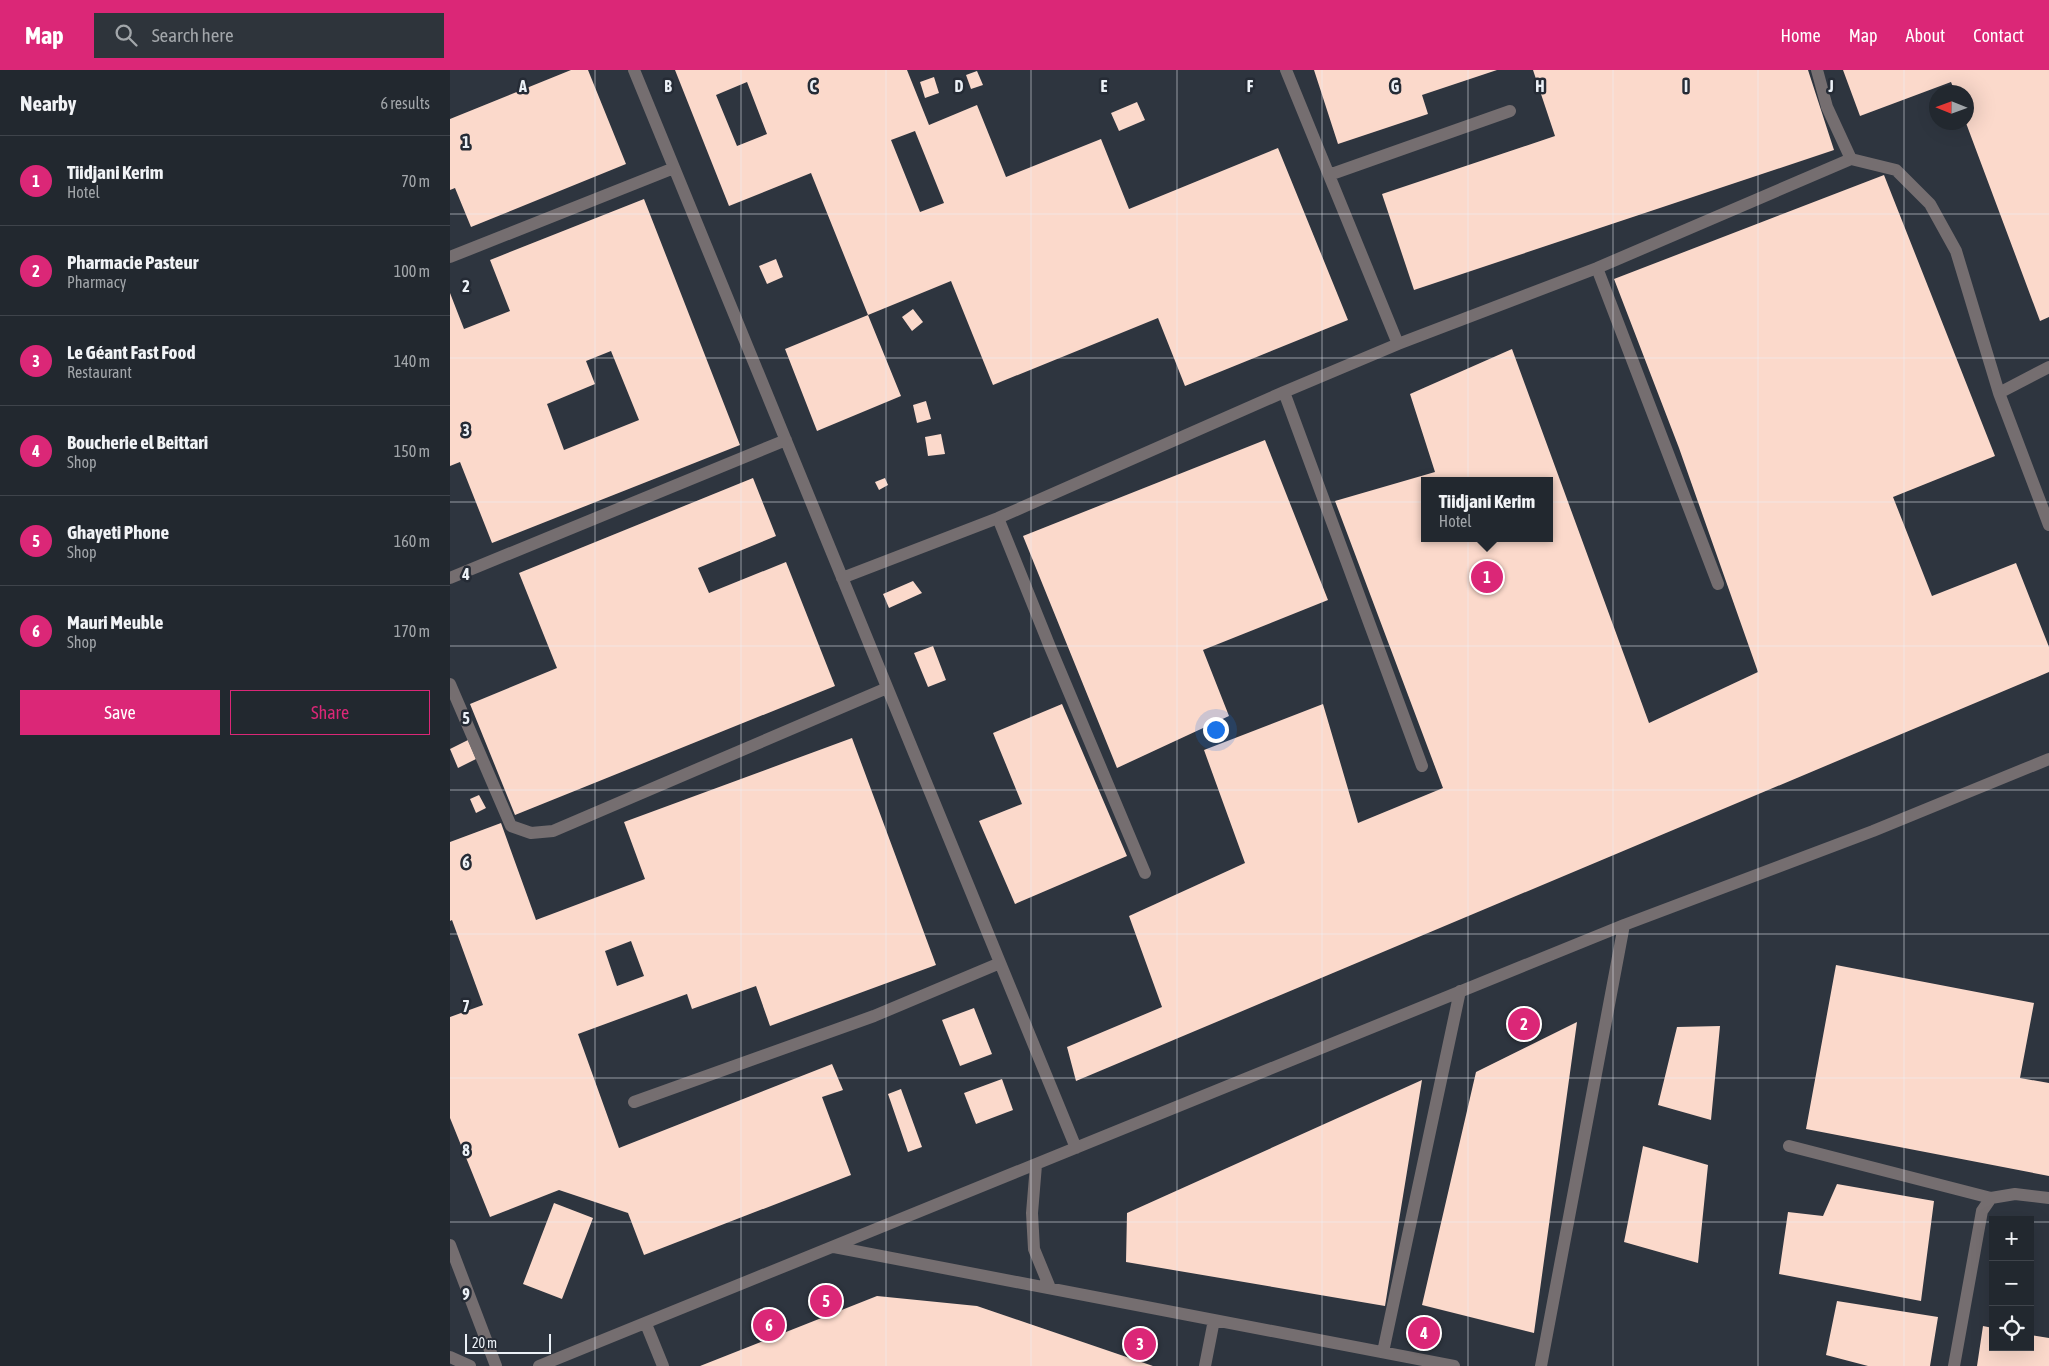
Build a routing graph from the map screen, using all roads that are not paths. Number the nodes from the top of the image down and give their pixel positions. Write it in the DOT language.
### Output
graph roads {
  1 [pos="634,70"];
  2 [pos="1286,70"];
  3 [pos="1818,70"];
  4 [pos="1510,111"];
  5 [pos="1851,159"];
  6 [pos="674,168"];
  7 [pos="1329,175"];
  8 [pos="450,257"];
  9 [pos="1598,268"];
  10 [pos="1398,344"];
  11 [pos="2049,367"];
  12 [pos="1284,392"];
  13 [pos="1999,393"];
  14 [pos="786,440"];
  15 [pos="998,518"];
  16 [pos="2049,525"];
  17 [pos="450,578"];
  18 [pos="842,578"];
  19 [pos="1718,584"];
  20 [pos="450,684"];
  21 [pos="887,688"];
  22 [pos="2049,759"];
  23 [pos="1422,766"];
  24 [pos="1145,873"];
  25 [pos="1624,925"];
  26 [pos="1000,963"];
  27 [pos="1460,991"];
  28 [pos="634,1102"];
  29 [pos="1789,1146"];
  30 [pos="1076,1148"];
  31 [pos="1036,1165"];
  32 [pos="1991,1198"];
  33 [pos="2049,1198"];
  34 [pos="450,1245"];
  35 [pos="834,1247"];
  36 [pos="1050,1288"];
  37 [pos="1214,1320"];
  38 [pos="646,1324"];
  39 [pos="1383,1352"];
  40 [pos="450,1357"];
  41 [pos="470,1366"];
  42 [pos="496,1366"];
  43 [pos="539,1366"];
  44 [pos="663,1366"];
  45 [pos="1204,1366"];
  46 [pos="1454,1366"];
  47 [pos="1541,1366"];
  48 [pos="1954,1366"];
  1 -- 6 [label="street"];
  2 -- 7 [label="street"];
  3 -- 5 [label="street"];
  4 -- 7 [label="street"];
  5 -- 9 [label="street"];
  5 -- 13 [label="street"];
  6 -- 8 [label="street"];
  6 -- 14 [label="street"];
  7 -- 10 [label="street"];
  9 -- 10 [label="street"];
  9 -- 19 [label="street"];
  10 -- 12 [label="street"];
  11 -- 13 [label="street"];
  12 -- 15 [label="street"];
  12 -- 23 [label="street"];
  13 -- 16 [label="street"];
  14 -- 17 [label="street"];
  14 -- 18 [label="street"];
  15 -- 18 [label="street"];
  15 -- 24 [label="street"];
  18 -- 21 [label="street"];
  20 -- 21 [label="street"];
  21 -- 26 [label="street"];
  22 -- 25 [label="street"];
  25 -- 27 [label="street"];
  25 -- 47 [label="street"];
  26 -- 28 [label="street"];
  26 -- 30 [label="street"];
  27 -- 30 [label="street"];
  27 -- 39 [label="street"];
  29 -- 32 [label="street"];
  30 -- 31 [label="street"];
  31 -- 35 [label="street"];
  31 -- 36 [label="street"];
  32 -- 33 [label="street"];
  32 -- 48 [label="street"];
  34 -- 42 [label="street"];
  35 -- 36 [label="street"];
  35 -- 38 [label="street"];
  36 -- 37 [label="street"];
  37 -- 39 [label="street"];
  37 -- 45 [label="street"];
  38 -- 43 [label="street"];
  38 -- 44 [label="street"];
  39 -- 46 [label="street"];
  40 -- 41 [label="street"];
}
